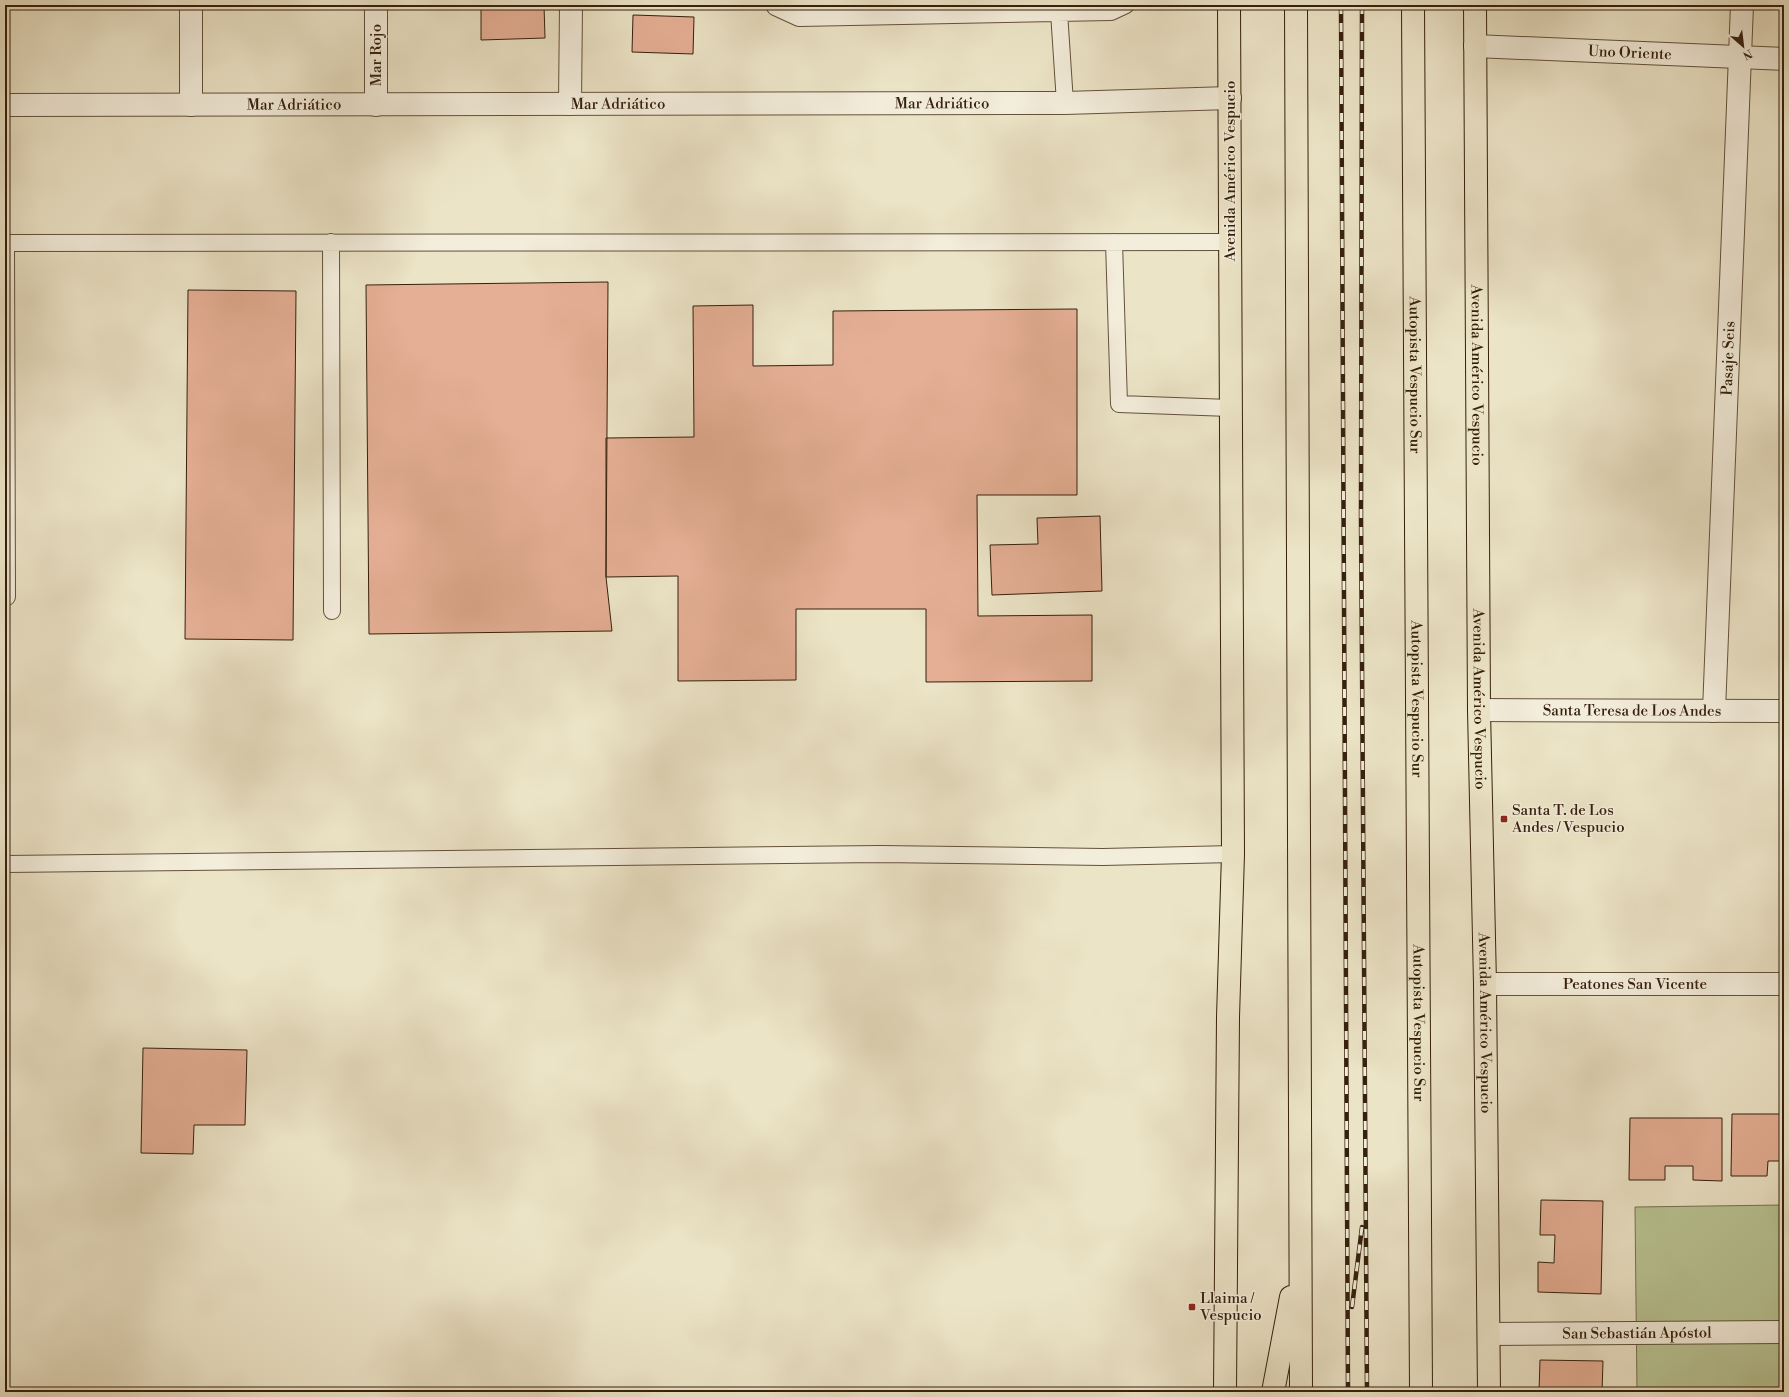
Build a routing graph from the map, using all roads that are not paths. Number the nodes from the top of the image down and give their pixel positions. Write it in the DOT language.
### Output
graph roads {
  1 [pos="191,5"];
  2 [pos="376,5"];
  3 [pos="571,5"];
  4 [pos="774,5"];
  5 [pos="1126,5"];
  6 [pos="1229,5"];
  7 [pos="1296,5"];
  8 [pos="1413,5"];
  9 [pos="1475,5"];
  10 [pos="1742,5"];
  11 [pos="1059,12"];
  12 [pos="1475,46"];
  13 [pos="1740,58"];
  14 [pos="1784,59"];
  15 [pos="1230,98"];
  16 [pos="1065,103"];
  17 [pos="570,104"];
  18 [pos="5,105"];
  19 [pos="192,105"];
  20 [pos="376,105"];
  21 [pos="331,242"];
  22 [pos="1114,242"];
  23 [pos="1230,242"];
  24 [pos="6,243"];
  25 [pos="1230,408"];
  26 [pos="7,597"];
  27 [pos="332,611"];
  28 [pos="1479,710"];
  29 [pos="1714,711"];
  30 [pos="1784,711"];
  31 [pos="1232,854"];
  32 [pos="5,864"];
  33 [pos="1485,984"];
  34 [pos="1784,984"];
  35 [pos="1300,1248"];
  36 [pos="1784,1332"];
  37 [pos="1489,1334"];
  38 [pos="1225,1392"];
  39 [pos="1273,1392"];
  40 [pos="1301,1392"];
  41 [pos="1421,1392"];
  42 [pos="1489,1392"];
  1 -- 19 [label="street"];
  2 -- 20 [label="street, Mar Rojo"];
  3 -- 17 [label="street"];
  4 -- 11 [label="lane"];
  5 -- 11 [label="lane"];
  6 -- 15 [label="main road, Avenida Américo Vespucio"];
  7 -- 35 [label="main road"];
  8 -- 41 [label="main road, Autopista Vespucio Sur"];
  9 -- 12 [label="main road, Avenida Américo Vespucio"];
  10 -- 13 [label="street, Pasaje Seis"];
  11 -- 16 [label="lane"];
  12 -- 13 [label="street, Uno Oriente"];
  12 -- 28 [label="main road, Avenida Américo Vespucio"];
  13 -- 14 [label="street, Uno Oriente"];
  13 -- 29 [label="street, Pasaje Seis"];
  15 -- 16 [label="street, Mar Adriático"];
  15 -- 23 [label="main road, Avenida Américo Vespucio"];
  16 -- 17 [label="street, Mar Adriático"];
  17 -- 20 [label="street, Mar Adriático"];
  18 -- 19 [label="street, Mar Adriático"];
  19 -- 20 [label="street, Mar Adriático"];
  21 -- 22 [label="lane"];
  21 -- 24 [label="lane"];
  21 -- 27 [label="lane"];
  22 -- 23 [label="lane"];
  22 -- 25 [label="lane"];
  23 -- 25 [label="main road, Avenida Américo Vespucio"];
  24 -- 26 [label="lane"];
  25 -- 31 [label="main road, Avenida Américo Vespucio"];
  28 -- 29 [label="street, Santa Teresa de Los Andes"];
  28 -- 33 [label="main road, Avenida Américo Vespucio"];
  29 -- 30 [label="street, Santa Teresa de Los Andes"];
  31 -- 32 [label="lane"];
  31 -- 38 [label="main road, Avenida Américo Vespucio"];
  33 -- 34 [label="street, Peatones San Vicente"];
  33 -- 37 [label="main road, Avenida Américo Vespucio"];
  35 -- 39 [label="main road"];
  35 -- 40 [label="main road"];
  36 -- 37 [label="street, San Sebastián Apóstol"];
  37 -- 42 [label="main road, Avenida Américo Vespucio"];
}
